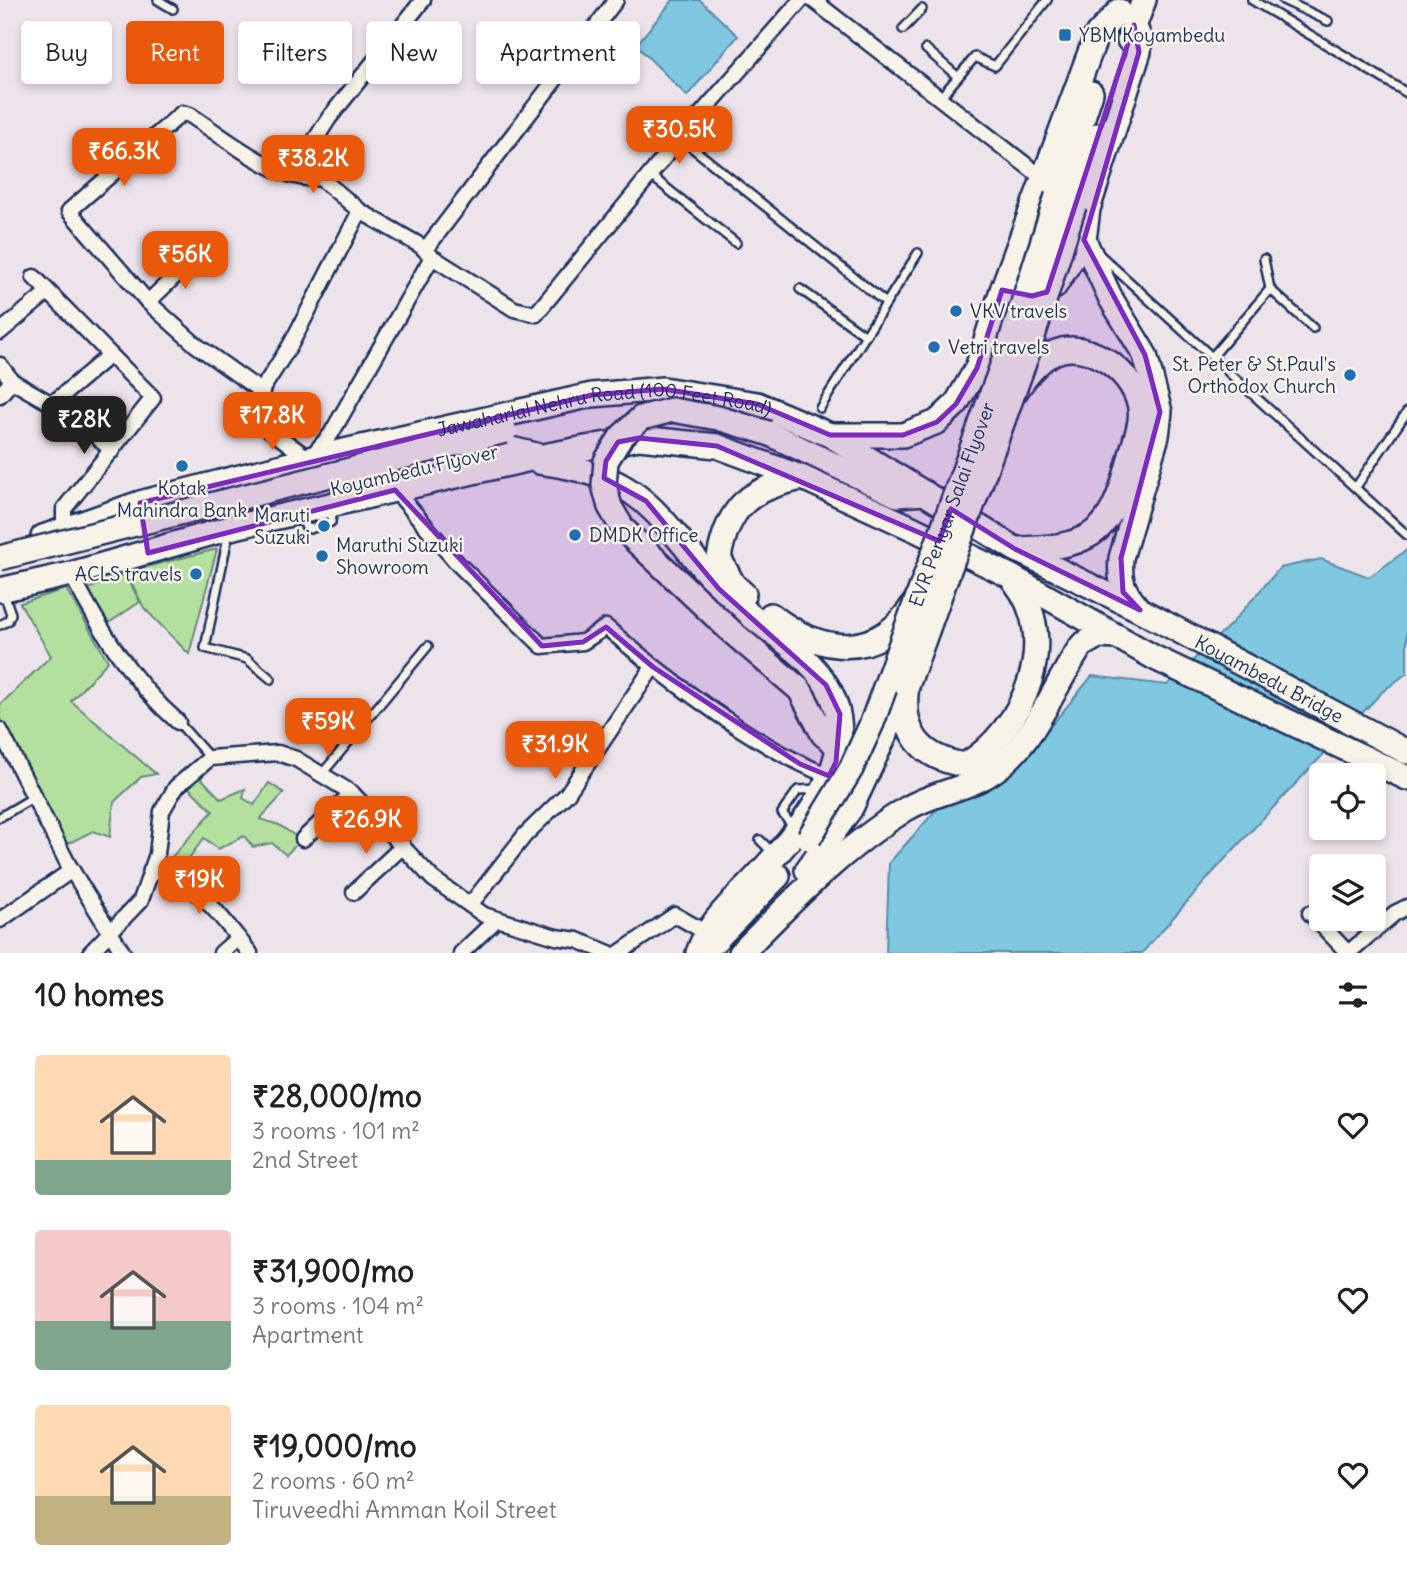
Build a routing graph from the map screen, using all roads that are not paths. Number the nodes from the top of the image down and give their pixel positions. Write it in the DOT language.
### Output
graph roads {
  1 [pos="158,0"];
  2 [pos="423,0"];
  3 [pos="616,0"];
  4 [pos="801,0"];
  5 [pos="813,0"];
  6 [pos="927,0"];
  7 [pos="1046,0"];
  8 [pos="1143,0"];
  9 [pos="1252,0"];
  10 [pos="1283,0"];
  11 [pos="173,9"];
  12 [pos="1125,12"];
  13 [pos="1328,21"];
  14 [pos="903,29"];
  15 [pos="1117,45"];
  16 [pos="926,49"];
  17 [pos="958,76"];
  18 [pos="1407,93"];
  19 [pos="940,98"];
  20 [pos="680,138"];
  21 [pos="650,175"];
  22 [pos="320,178"];
  23 [pos="1044,178"];
  24 [pos="360,211"];
  25 [pos="1084,240"];
  26 [pos="736,243"];
  27 [pos="428,253"];
  28 [pos="918,253"];
  29 [pos="198,254"];
  30 [pos="1264,259"];
  31 [pos="34,277"];
  32 [pos="800,289"];
  33 [pos="1270,289"];
  34 [pos="1002,290"];
  35 [pos="48,292"];
  36 [pos="148,302"];
  37 [pos="886,303"];
  38 [pos="1313,328"];
  39 [pos="0,332"];
  40 [pos="866,336"];
  41 [pos="110,355"];
  42 [pos="1213,357"];
  43 [pos="0,365"];
  44 [pos="12,381"];
  45 [pos="262,392"];
  46 [pos="0,395"];
  47 [pos="58,399"];
  48 [pos="1011,400"];
  49 [pos="534,408"];
  50 [pos="820,408"];
  51 [pos="1407,412"];
  52 [pos="830,435"];
  53 [pos="502,441"];
  54 [pos="111,451"];
  55 [pos="533,458"];
  56 [pos="309,459"];
  57 [pos="803,478"];
  58 [pos="1356,487"];
  59 [pos="394,490"];
  60 [pos="925,493"];
  61 [pos="140,503"];
  62 [pos="230,528"];
  63 [pos="64,531"];
  64 [pos="1407,535"];
  65 [pos="1016,549"];
  66 [pos="0,550"];
  67 [pos="148,553"];
  68 [pos="0,558"];
  69 [pos="71,574"];
  70 [pos="1010,576"];
  71 [pos="1,585"];
  72 [pos="920,594"];
  73 [pos="1140,610"];
  74 [pos="0,625"];
  75 [pos="1168,627"];
  76 [pos="1118,637"];
  77 [pos="428,646"];
  78 [pos="1155,658"];
  79 [pos="653,667"];
  80 [pos="271,679"];
  81 [pos="907,687"];
  82 [pos="178,722"];
  83 [pos="0,730"];
  84 [pos="840,748"];
  85 [pos="1407,751"];
  86 [pos="210,758"];
  87 [pos="322,774"];
  88 [pos="1407,778"];
  89 [pos="826,782"];
  90 [pos="352,793"];
  91 [pos="34,797"];
  92 [pos="0,817"];
  93 [pos="303,839"];
  94 [pos="403,846"];
  95 [pos="72,870"];
  96 [pos="151,870"];
  97 [pos="354,892"];
  98 [pos="470,905"];
  99 [pos="1407,906"];
  100 [pos="497,919"];
  101 [pos="0,920"];
  102 [pos="1386,921"];
  103 [pos="1327,931"];
  104 [pos="1374,931"];
  105 [pos="111,933"];
  106 [pos="238,938"];
  107 [pos="718,947"];
  108 [pos="90,953"];
  109 [pos="123,953"];
  110 [pos="221,953"];
  111 [pos="250,953"];
  112 [pos="461,953"];
  113 [pos="610,953"];
  114 [pos="619,953"];
  1 -- 11 [label="lane"];
  2 -- 22 [label="street"];
  3 -- 27 [label="street"];
  4 -- 20 [label="street"];
  5 -- 19 [label="street"];
  6 -- 14 [label="lane"];
  7 -- 17 [label="lane"];
  8 -- 12 [label="main road, EVR Periyar Salai Flyover"];
  9 -- 18 [label="lane"];
  10 -- 13 [label="lane"];
  12 -- 15 [label="main road, EVR Periyar Salai Flyover"];
  12 -- 23 [label="main road"];
  12 -- 25 [label="main road"];
  15 -- 48 [label="main road, EVR Periyar Salai Flyover, bridge"];
  15 -- 72 [label="main road, EVR Periyar Salai Flyover, bridge"];
  16 -- 17 [label="lane"];
  17 -- 19 [label="lane"];
  19 -- 23 [label="street"];
  20 -- 21 [label="street"];
  20 -- 37 [label="lane"];
  21 -- 26 [label="lane"];
  21 -- 27 [label="street"];
  22 -- 24 [label="street"];
  22 -- 36 [label="street"];
  23 -- 34 [label="main road"];
  24 -- 27 [label="street"];
  24 -- 45 [label="street"];
  25 -- 34 [label="main road"];
  25 -- 42 [label="lane"];
  25 -- 73 [label="main road"];
  27 -- 56 [label="street"];
  28 -- 37 [label="lane"];
  29 -- 36 [label="street"];
  30 -- 33 [label="lane"];
  31 -- 35 [label="street"];
  32 -- 40 [label="lane"];
  33 -- 38 [label="lane"];
  33 -- 42 [label="lane"];
  34 -- 52 [label="main road"];
  35 -- 39 [label="street"];
  35 -- 41 [label="street"];
  36 -- 45 [label="street"];
  37 -- 40 [label="lane"];
  40 -- 50 [label="lane"];
  41 -- 47 [label="street"];
  41 -- 54 [label="street"];
  42 -- 58 [label="lane"];
  43 -- 44 [label="street"];
  44 -- 46 [label="street"];
  44 -- 47 [label="street"];
  45 -- 56 [label="street"];
  47 -- 54 [label="street"];
  48 -- 65 [label="main road, bridge"];
  48 -- 81 [label="main road, EVR Periyar Salai Flyover, bridge"];
  49 -- 52 [label="main road, Jawaharlal Nehru Road (100 Feet Road)"];
  49 -- 53 [label="main road, Koyambedu Flyover"];
  49 -- 56 [label="main road, Jawaharlal Nehru Road (100 Feet Road)"];
  51 -- 58 [label="lane"];
  52 -- 60 [label="main road, Jawaharlal Nehru Road (100 Feet Road)"];
  53 -- 55 [label="main road, Koyambedu Flyover"];
  53 -- 68 [label="main road, Koyambedu Flyover, bridge"];
  53 -- 71 [label="main road, Koyambedu Flyover"];
  54 -- 63 [label="street"];
  55 -- 57 [label="main road, Jawaharlal Nehru Road (100 Feet Road)"];
  55 -- 59 [label="main road, Jawaharlal Nehru Road (100 Feet Road)"];
  55 -- 84 [label="main road, Koyambedu Flyover"];
  56 -- 61 [label="main road, Jawaharlal Nehru Road (100 Feet Road)"];
  57 -- 70 [label="main road, Jawaharlal Nehru Road (100 Feet Road)"];
  57 -- 72 [label="main road, bridge"];
  58 -- 64 [label="lane"];
  59 -- 62 [label="main road, Jawaharlal Nehru Road (100 Feet Road)"];
  59 -- 79 [label="street"];
  60 -- 65 [label="main road, Jawaharlal Nehru Road (100 Feet Road)"];
  60 -- 84 [label="main road, bridge"];
  61 -- 63 [label="main road, Jawaharlal Nehru Road (100 Feet Road)"];
  61 -- 67 [label="main road"];
  62 -- 67 [label="main road, Jawaharlal Nehru Road (100 Feet Road)"];
  62 -- 80 [label="lane"];
  63 -- 66 [label="main road, Jawaharlal Nehru Road (100 Feet Road)"];
  65 -- 73 [label="main road, Jawaharlal Nehru Road (100 Feet Road)"];
  67 -- 69 [label="main road, Jawaharlal Nehru Road (100 Feet Road)"];
  69 -- 71 [label="main road, Jawaharlal Nehru Road (100 Feet Road)"];
  69 -- 82 [label="street"];
  70 -- 76 [label="main road, Jawaharlal Nehru Road (100 Feet Road)"];
  70 -- 81 [label="main road"];
  71 -- 74 [label="lane"];
  72 -- 107 [label="main road, EVR Periyar Salai Flyover, bridge"];
  73 -- 75 [label="main road, Jawaharlal Nehru Road (100 Feet Road)"];
  75 -- 85 [label="main road, Koyambedu Bridge"];
  76 -- 78 [label="main road, Jawaharlal Nehru Road (100 Feet Road)"];
  76 -- 107 [label="main road"];
  77 -- 87 [label="lane"];
  78 -- 88 [label="main road, Koyambedu Bridge"];
  79 -- 89 [label="street"];
  79 -- 98 [label="street"];
  81 -- 107 [label="main road, EVR Periyar Salai Flyover"];
  82 -- 86 [label="lane"];
  83 -- 91 [label="street"];
  84 -- 89 [label="main road"];
  86 -- 87 [label="street"];
  86 -- 96 [label="street"];
  87 -- 90 [label="street"];
  89 -- 107 [label="main road"];
  90 -- 93 [label="street"];
  90 -- 94 [label="street"];
  91 -- 92 [label="lane"];
  91 -- 95 [label="street"];
  94 -- 97 [label="street"];
  94 -- 98 [label="street"];
  95 -- 101 [label="street"];
  95 -- 105 [label="street"];
  96 -- 105 [label="street"];
  96 -- 106 [label="street"];
  98 -- 100 [label="street"];
  99 -- 102 [label="street"];
  100 -- 112 [label="street"];
  100 -- 113 [label="street"];
  103 -- 104 [label="street"];
  105 -- 108 [label="street"];
  105 -- 109 [label="street"];
  106 -- 110 [label="street"];
  106 -- 111 [label="street"];
  107 -- 114 [label="street"];
}
